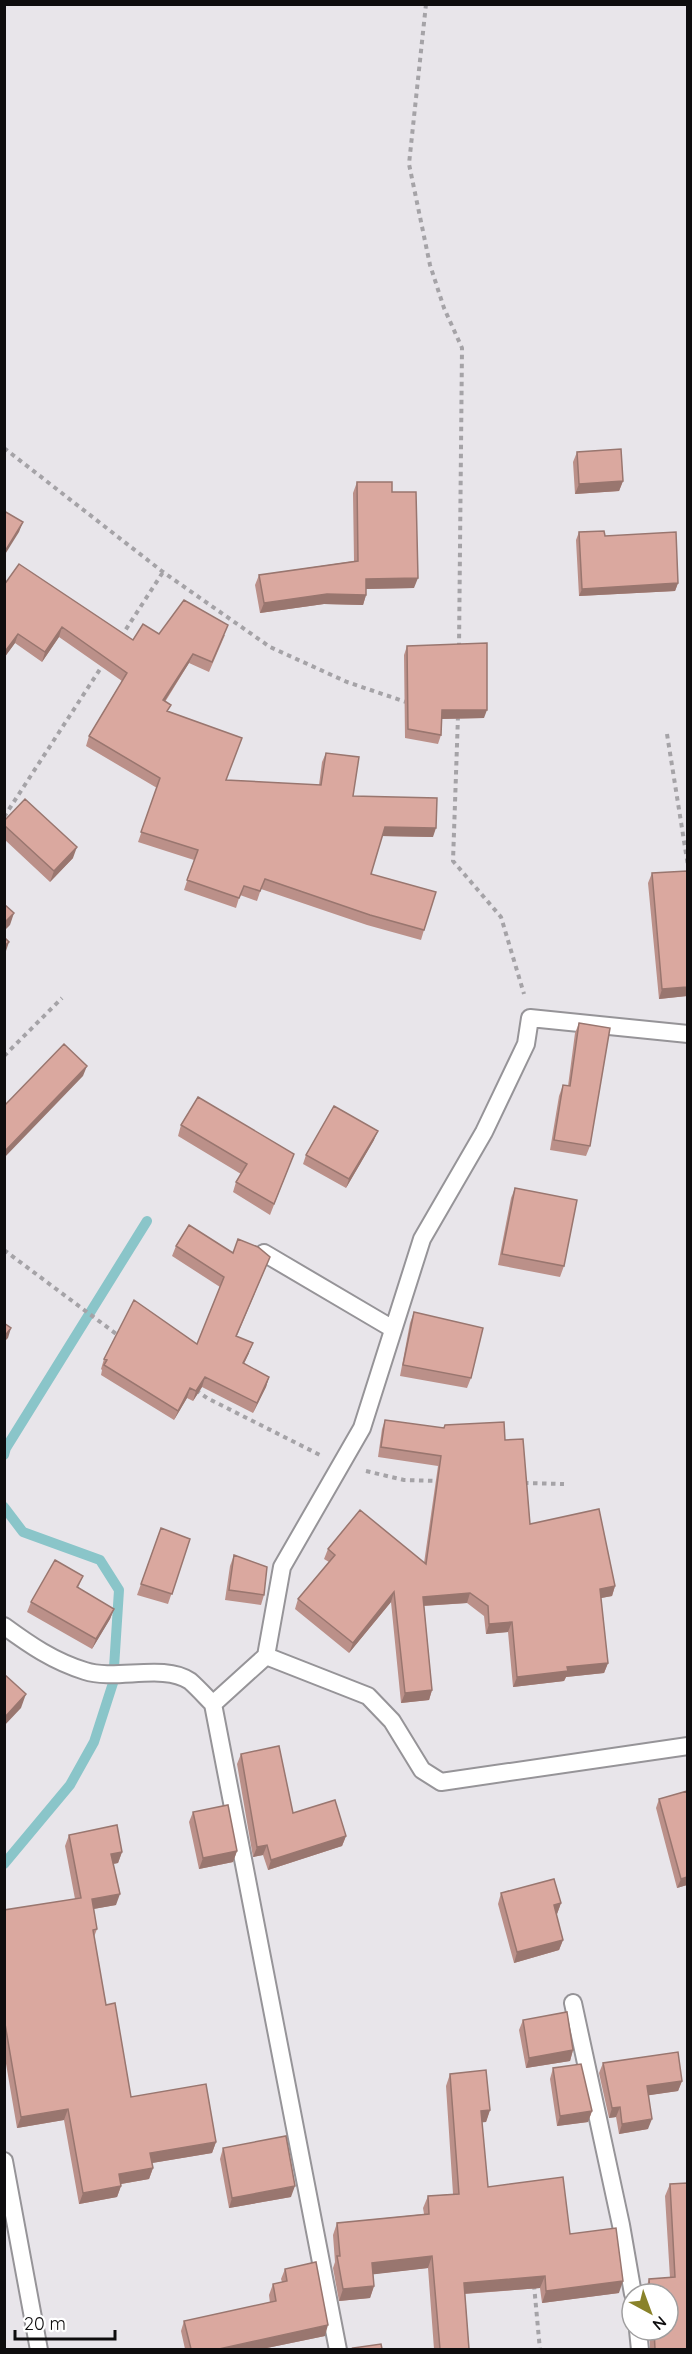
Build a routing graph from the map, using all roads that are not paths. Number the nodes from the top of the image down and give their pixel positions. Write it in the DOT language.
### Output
graph roads {
  1 [pos="687,1034"];
  2 [pos="264,1253"];
  3 [pos="393,1329"];
  4 [pos="4,1626"];
  5 [pos="266,1656"];
  6 [pos="213,1704"];
  7 [pos="687,1746"];
  8 [pos="573,2004"];
  9 [pos="4,2161"];
  10 [pos="631,2282"];
  11 [pos="39,2349"];
  12 [pos="338,2349"];
  1 -- 3 [label="lane"];
  2 -- 3 [label="lane"];
  3 -- 5 [label="lane"];
  4 -- 6 [label="lane"];
  5 -- 6 [label="lane"];
  5 -- 7 [label="lane"];
  6 -- 12 [label="lane"];
  8 -- 10 [label="lane"];
  9 -- 11 [label="lane"];
}
